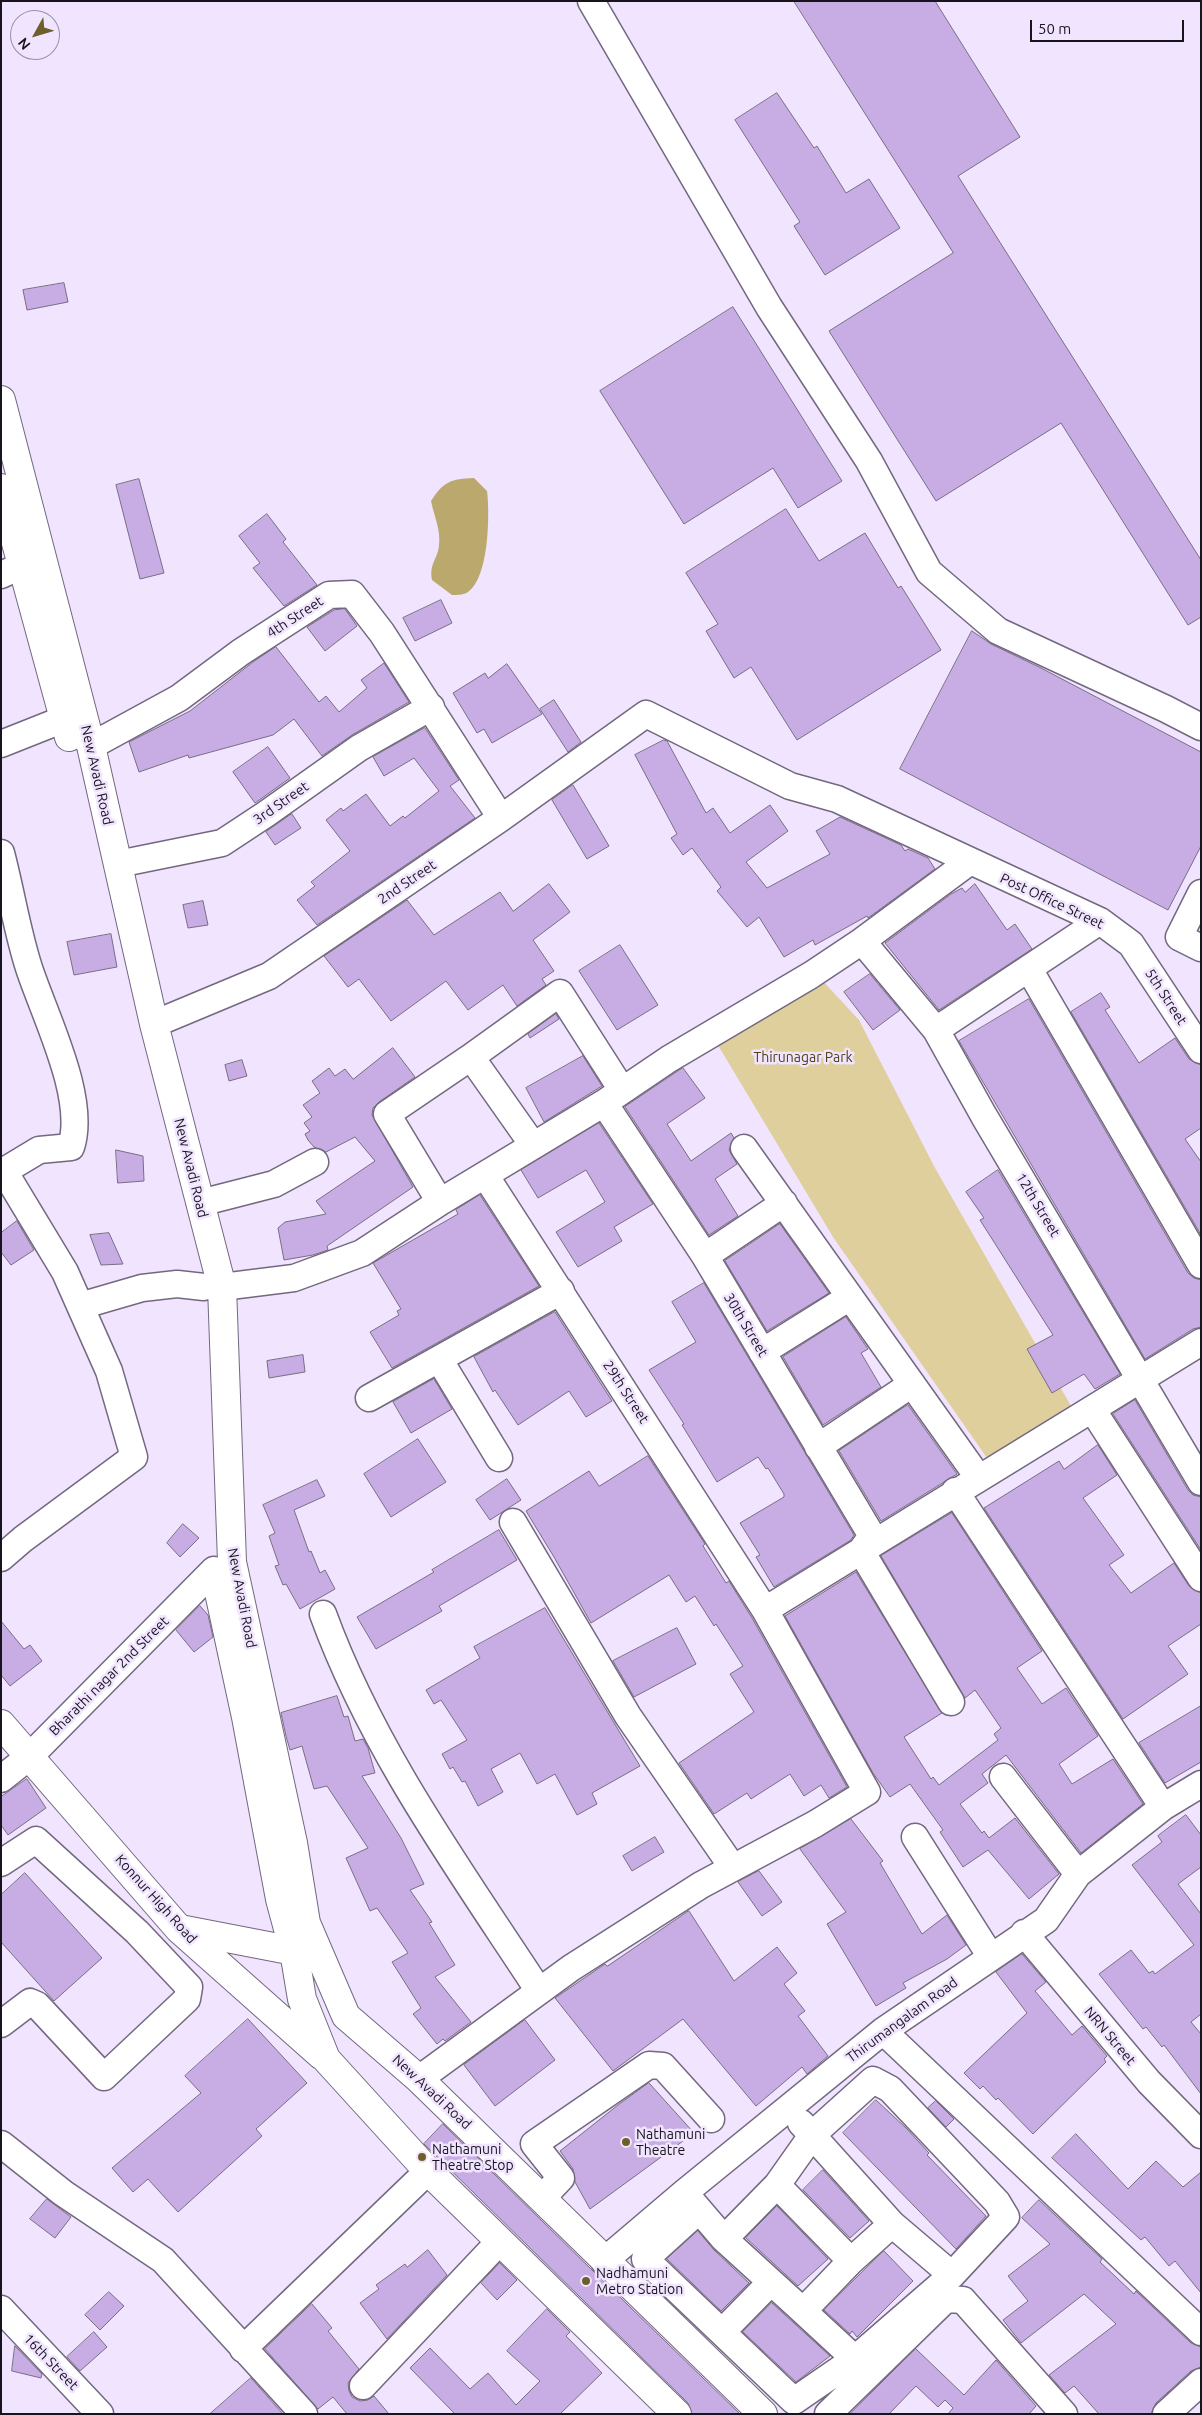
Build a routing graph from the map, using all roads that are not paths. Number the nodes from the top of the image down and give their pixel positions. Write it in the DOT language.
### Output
graph roads {
  1 [pos="591,1"];
  2 [pos="1,400"];
  3 [pos="1,488"];
  4 [pos="11,571"];
  5 [pos="431,707"];
  6 [pos="646,714"];
  7 [pos="64,719"];
  8 [pos="1201,727"];
  9 [pos="1,744"];
  10 [pos="90,746"];
  11 [pos="501,818"];
  12 [pos="1,853"];
  13 [pos="969,862"];
  14 [pos="118,864"];
  15 [pos="1201,894"];
  16 [pos="1100,921"];
  17 [pos="862,941"];
  18 [pos="1131,944"];
  19 [pos="1201,948"];
  20 [pos="1029,970"];
  21 [pos="154,1024"];
  22 [pos="936,1030"];
  23 [pos="1201,1050"];
  24 [pos="472,1058"];
  25 [pos="613,1096"];
  26 [pos="533,1145"];
  27 [pos="744,1148"];
  28 [pos="315,1162"];
  29 [pos="3,1172"];
  30 [pos="485,1175"];
  31 [pos="440,1202"];
  32 [pos="200,1203"];
  33 [pos="784,1203"];
  34 [pos="705,1256"];
  35 [pos="1201,1265"];
  36 [pos="213,1287"];
  37 [pos="561,1291"];
  38 [pos="850,1298"];
  39 [pos="80,1306"];
  40 [pos="1201,1342"];
  41 [pos="762,1352"];
  42 [pos="439,1359"];
  43 [pos="1141,1379"];
  44 [pos="912,1384"];
  45 [pos="369,1398"];
  46 [pos="1092,1408"];
  47 [pos="818,1447"];
  48 [pos="499,1458"];
  49 [pos="978,1477"];
  50 [pos="1201,1482"];
  51 [pos="955,1492"];
  52 [pos="513,1522"];
  53 [pos="861,1551"];
  54 [pos="1,1558"];
  55 [pos="214,1570"];
  56 [pos="1201,1578"];
  57 [pos="765,1610"];
  58 [pos="323,1614"];
  59 [pos="952,1702"];
  60 [pos="1,1724"];
  61 [pos="30,1756"];
  62 [pos="1003,1777"];
  63 [pos="1,1778"];
  64 [pos="1201,1784"];
  65 [pos="1163,1807"];
  66 [pos="915,1837"];
  67 [pos="1,1863"];
  68 [pos="733,1868"];
  69 [pos="1078,1874"];
  70 [pos="170,1919"];
  71 [pos="137,1932"];
  72 [pos="1024,1934"];
  73 [pos="304,1949"];
  74 [pos="991,1957"];
  75 [pos="539,1991"];
  76 [pos="348,2018"];
  77 [pos="1,2024"];
  78 [pos="884,2030"];
  79 [pos="316,2034"];
  80 [pos="326,2060"];
  81 [pos="420,2079"];
  82 [pos="788,2107"];
  83 [pos="711,2119"];
  84 [pos="813,2134"];
  85 [pos="1201,2135"];
  86 [pos="1,2144"];
  87 [pos="428,2171"];
  88 [pos="777,2185"];
  89 [pos="543,2197"];
  90 [pos="691,2201"];
  91 [pos="892,2224"];
  92 [pos="724,2239"];
  93 [pos="500,2241"];
  94 [pos="604,2261"];
  95 [pos="851,2261"];
  96 [pos="952,2275"];
  97 [pos="771,2282"];
  98 [pos="1,2309"];
  99 [pos="803,2311"];
  100 [pos="722,2332"];
  101 [pos="1201,2332"];
  102 [pos="243,2349"];
  103 [pos="855,2359"];
  104 [pos="1201,2382"];
  105 [pos="363,2386"];
  106 [pos="100,2414"];
  107 [pos="304,2414"];
  108 [pos="677,2414"];
  109 [pos="762,2414"];
  110 [pos="828,2414"];
  111 [pos="1064,2414"];
  112 [pos="1166,2414"];
  1 -- 8 [label="street"];
  2 -- 10 [label="main road, New Avadi Road"];
  3 -- 4 [label="main road, New Avadi Road"];
  4 -- 7 [label="main road, New Avadi Road"];
  5 -- 10 [label="street, 4th Street"];
  5 -- 11 [label="street, 4th Street"];
  5 -- 14 [label="street, 3rd Street"];
  6 -- 11 [label="street, 2nd Street"];
  6 -- 13 [label="street, Post Office Street"];
  7 -- 9 [label="street"];
  7 -- 36 [label="main road, New Avadi Road"];
  10 -- 14 [label="main road, New Avadi Road"];
  11 -- 21 [label="street, 2nd Street"];
  12 -- 29 [label="street"];
  13 -- 16 [label="street, Post Office Street"];
  13 -- 17 [label="street"];
  14 -- 21 [label="main road, New Avadi Road"];
  15 -- 19 [label="street"];
  16 -- 18 [label="street, Post Office Street"];
  16 -- 20 [label="street"];
  17 -- 22 [label="street, 12th Street"];
  17 -- 25 [label="street"];
  18 -- 23 [label="street, 5th Street"];
  20 -- 22 [label="street"];
  20 -- 35 [label="street"];
  21 -- 32 [label="main road, New Avadi Road"];
  22 -- 43 [label="street, 12th Street"];
  24 -- 25 [label="street, 30th Street"];
  24 -- 26 [label="street"];
  24 -- 31 [label="street"];
  25 -- 26 [label="street"];
  25 -- 34 [label="street, 30th Street"];
  26 -- 30 [label="street"];
  27 -- 33 [label="street"];
  28 -- 32 [label="street"];
  29 -- 39 [label="street"];
  30 -- 31 [label="street"];
  30 -- 37 [label="street, 29th Street"];
  31 -- 36 [label="street"];
  32 -- 36 [label="main road, New Avadi Road"];
  33 -- 34 [label="street"];
  33 -- 38 [label="street"];
  34 -- 41 [label="street, 30th Street"];
  36 -- 39 [label="street"];
  36 -- 55 [label="main road, New Avadi Road"];
  36 -- 73 [label="main road, New Avadi Road"];
  37 -- 42 [label="street"];
  37 -- 57 [label="street, 29th Street"];
  38 -- 41 [label="street"];
  38 -- 44 [label="street"];
  39 -- 54 [label="street"];
  40 -- 43 [label="street"];
  41 -- 47 [label="street, 30th Street"];
  42 -- 45 [label="street"];
  42 -- 48 [label="street"];
  43 -- 46 [label="street"];
  43 -- 50 [label="street, 12th Street"];
  44 -- 47 [label="street"];
  44 -- 49 [label="street"];
  46 -- 49 [label="street"];
  46 -- 56 [label="street"];
  47 -- 53 [label="street, 30th Street"];
  49 -- 51 [label="street"];
  51 -- 53 [label="street"];
  51 -- 65 [label="street"];
  52 -- 68 [label="street"];
  53 -- 57 [label="street"];
  53 -- 59 [label="street"];
  55 -- 61 [label="street, Bharathi nagar 2nd Street"];
  55 -- 73 [label="main road, New Avadi Road"];
  57 -- 68 [label="street, 29th Street"];
  58 -- 75 [label="street"];
  60 -- 61 [label="main road, Konnur High Road"];
  61 -- 63 [label="street, Bharathi nagar 2nd Street"];
  61 -- 70 [label="main road, Konnur High Road"];
  62 -- 69 [label="street"];
  64 -- 65 [label="street, Thirumangalam Road"];
  65 -- 69 [label="street, Thirumangalam Road"];
  66 -- 74 [label="street"];
  67 -- 71 [label="street"];
  68 -- 75 [label="street"];
  69 -- 72 [label="street, Thirumangalam Road"];
  70 -- 71 [label="street"];
  70 -- 73 [label="main road"];
  70 -- 80 [label="main road, Konnur High Road"];
  71 -- 77 [label="street"];
  72 -- 74 [label="street, Thirumangalam Road"];
  72 -- 85 [label="street, NRN Street"];
  73 -- 76 [label="main road, New Avadi Road"];
  73 -- 79 [label="main road, New Avadi Road"];
  74 -- 78 [label="street, Thirumangalam Road"];
  75 -- 81 [label="street"];
  76 -- 79 [label="main road"];
  76 -- 81 [label="main road, New Avadi Road"];
  78 -- 82 [label="street, Thirumangalam Road"];
  78 -- 101 [label="street"];
  79 -- 80 [label="main road, New Avadi Road"];
  80 -- 87 [label="main road, New Avadi Road"];
  81 -- 89 [label="main road, New Avadi Road"];
  82 -- 84 [label="street"];
  82 -- 90 [label="street, Thirumangalam Road"];
  83 -- 89 [label="street"];
  84 -- 88 [label="street"];
  84 -- 91 [label="street"];
  84 -- 96 [label="street"];
  86 -- 102 [label="street"];
  87 -- 93 [label="main road, New Avadi Road"];
  87 -- 102 [label="street"];
  88 -- 92 [label="street"];
  88 -- 95 [label="street"];
  89 -- 94 [label="main road, New Avadi Road"];
  90 -- 92 [label="street"];
  90 -- 94 [label="street, Thirumangalam Road"];
  90 -- 100 [label="street"];
  91 -- 95 [label="street"];
  91 -- 96 [label="street"];
  92 -- 97 [label="street"];
  93 -- 105 [label="street"];
  93 -- 108 [label="main road, New Avadi Road"];
  94 -- 109 [label="main road, New Avadi Road"];
  95 -- 99 [label="street"];
  96 -- 103 [label="street"];
  97 -- 99 [label="street"];
  97 -- 100 [label="street"];
  98 -- 106 [label="street, 16th Street"];
  99 -- 103 [label="street"];
  100 -- 103 [label="street"];
  102 -- 107 [label="street"];
  104 -- 112 [label="street"];
  110 -- 111 [label="street"];
}
